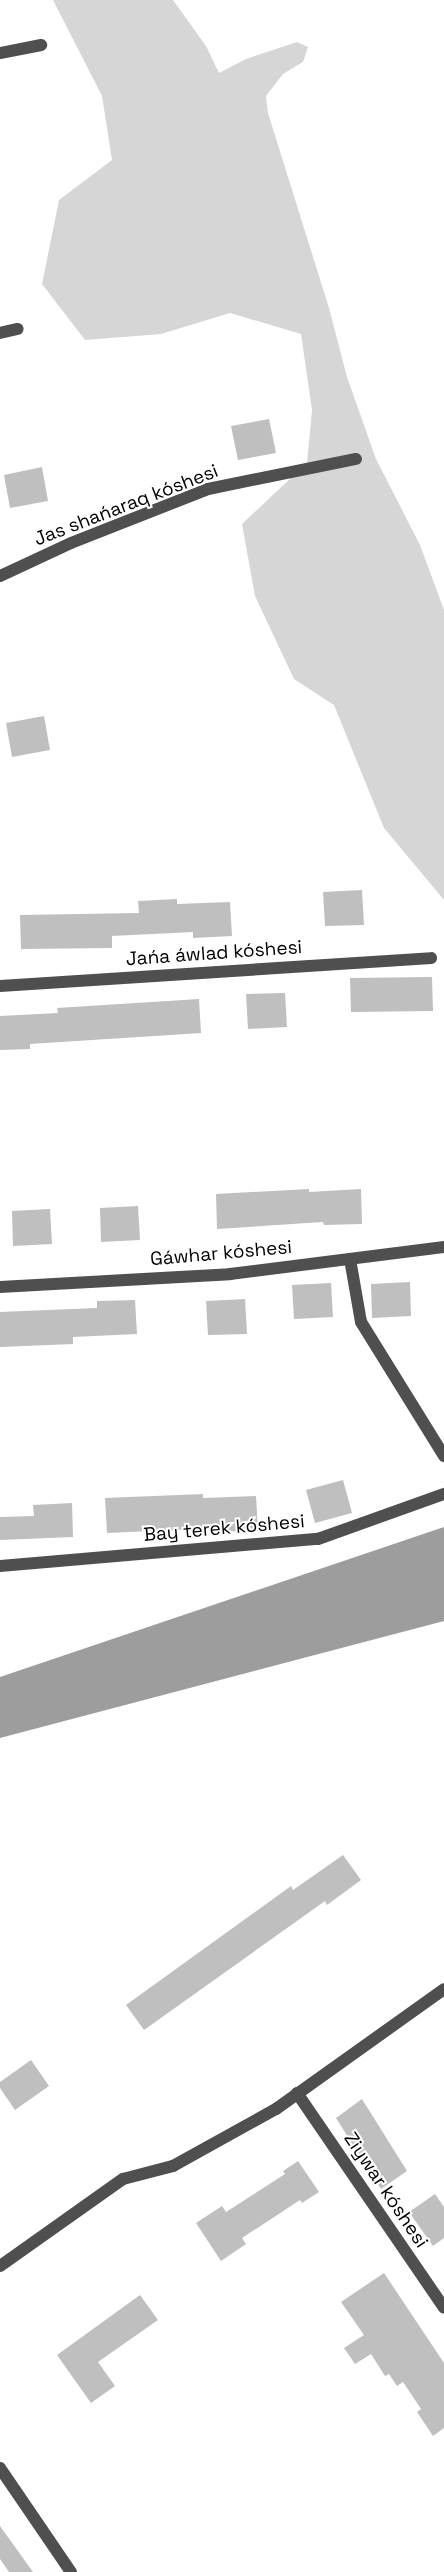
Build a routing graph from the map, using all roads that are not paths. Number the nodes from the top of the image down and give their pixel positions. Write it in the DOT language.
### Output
graph roads {
  1 [pos="41,45"];
  2 [pos="0,53"];
  3 [pos="18,329"];
  4 [pos="0,333"];
  5 [pos="356,459"];
  6 [pos="0,576"];
  7 [pos="431,958"];
  8 [pos="0,986"];
  9 [pos="444,1247"];
  10 [pos="350,1259"];
  11 [pos="0,1287"];
  12 [pos="444,1456"];
  13 [pos="444,1494"];
  14 [pos="0,1566"];
  15 [pos="444,1989"];
  16 [pos="297,2093"];
  17 [pos="0,2266"];
  18 [pos="444,2308"];
  19 [pos="0,2468"];
  20 [pos="71,2572"];
  1 -- 2 [label="street"];
  3 -- 4 [label="street"];
  5 -- 6 [label="street, Jas shańaraq kóshesi"];
  7 -- 8 [label="street, Jańa áwlad kóshesi"];
  9 -- 10 [label="street, Gáwhar kóshesi"];
  10 -- 11 [label="street, Gáwhar kóshesi"];
  10 -- 12 [label="street"];
  13 -- 14 [label="street, Bay terek kóshesi"];
  15 -- 16 [label="street"];
  16 -- 17 [label="street"];
  16 -- 18 [label="street, Ziywar kóshesi"];
  19 -- 20 [label="street"];
}
